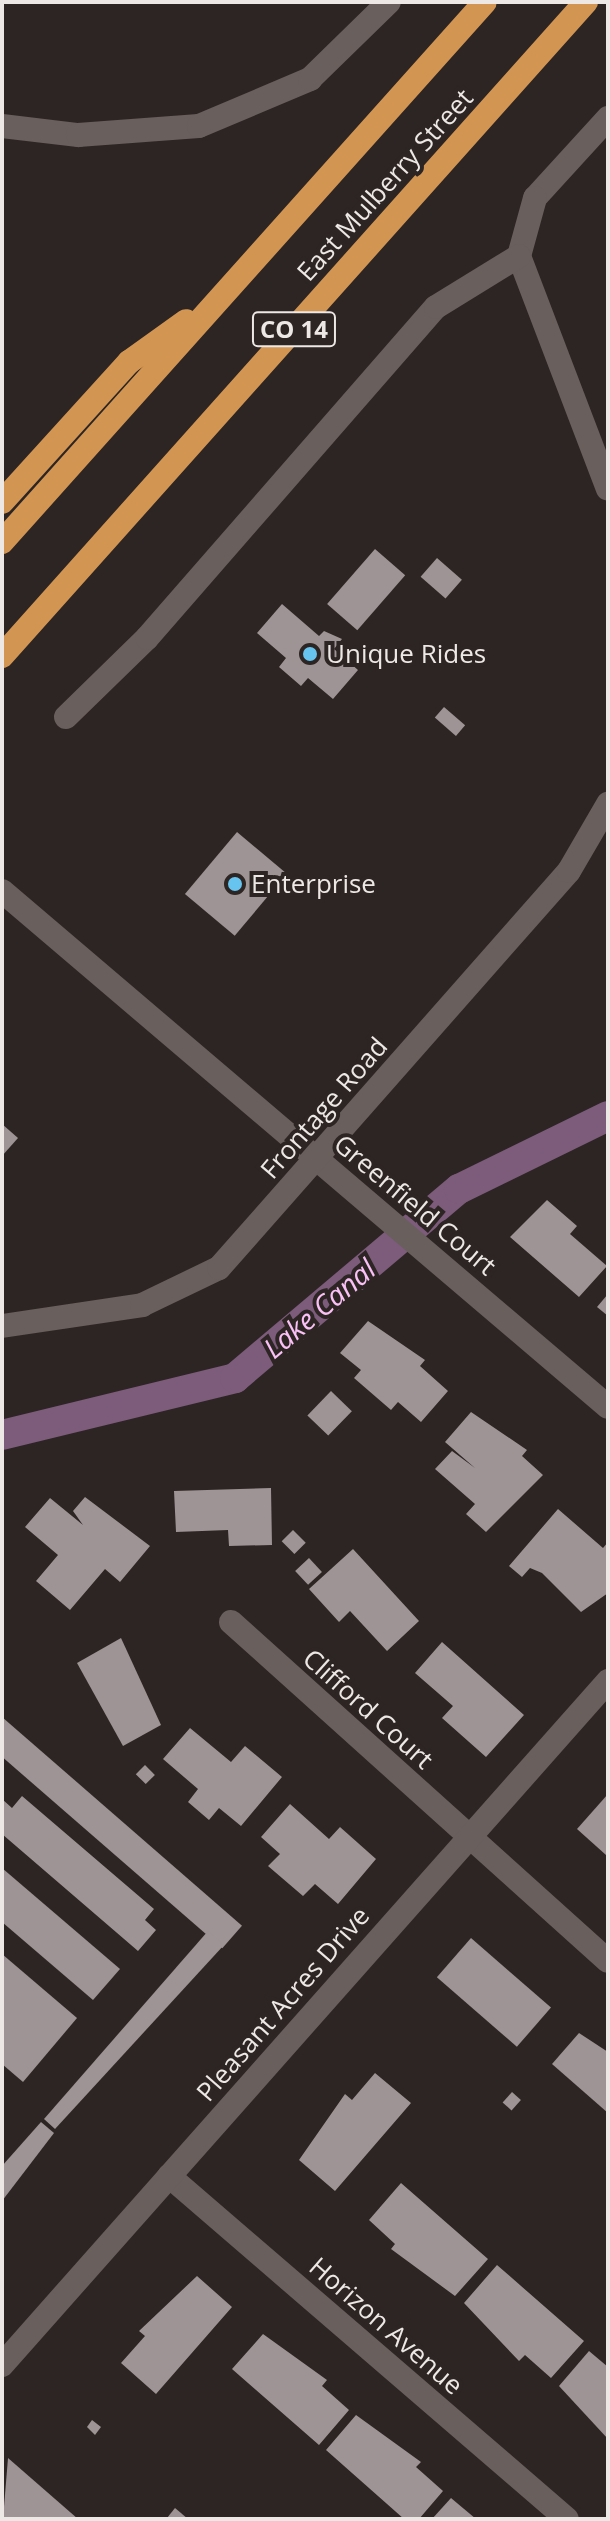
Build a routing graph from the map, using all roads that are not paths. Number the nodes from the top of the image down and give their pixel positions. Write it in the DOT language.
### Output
graph roads {
  1 [pos="389,2"];
  2 [pos="485,2"];
  3 [pos="586,2"];
  4 [pos="608,118"];
  5 [pos="2,126"];
  6 [pos="519,256"];
  7 [pos="227,291"];
  8 [pos="608,489"];
  9 [pos="2,502"];
  10 [pos="2,542"];
  11 [pos="2,656"];
  12 [pos="66,717"];
  13 [pos="608,804"];
  14 [pos="2,891"];
  15 [pos="318,1160"];
  16 [pos="2,1326"];
  17 [pos="608,1407"];
  18 [pos="231,1622"];
  19 [pos="608,1681"];
  20 [pos="468,1838"];
  21 [pos="608,1961"];
  22 [pos="169,2176"];
  23 [pos="2,2365"];
  24 [pos="567,2519"];
  1 -- 5 [label="street"];
  2 -- 7 [label="highway, East Mulberry Street / CO 14"];
  3 -- 11 [label="highway, East Mulberry Street / CO 14"];
  4 -- 6 [label="street"];
  6 -- 8 [label="street"];
  6 -- 12 [label="street"];
  7 -- 9 [label="highway"];
  7 -- 10 [label="highway, East Mulberry Street / CO 14"];
  13 -- 15 [label="street, Frontage Road"];
  14 -- 15 [label="street, Greenfield Court"];
  15 -- 16 [label="street, Frontage Road"];
  15 -- 17 [label="street, Greenfield Court"];
  18 -- 20 [label="street, Clifford Court"];
  19 -- 20 [label="street, Pleasant Acres Drive"];
  20 -- 21 [label="street, Clifford Court"];
  20 -- 22 [label="street, Pleasant Acres Drive"];
  22 -- 23 [label="street, Pleasant Acres Drive"];
  22 -- 24 [label="street, Horizon Avenue"];
}
